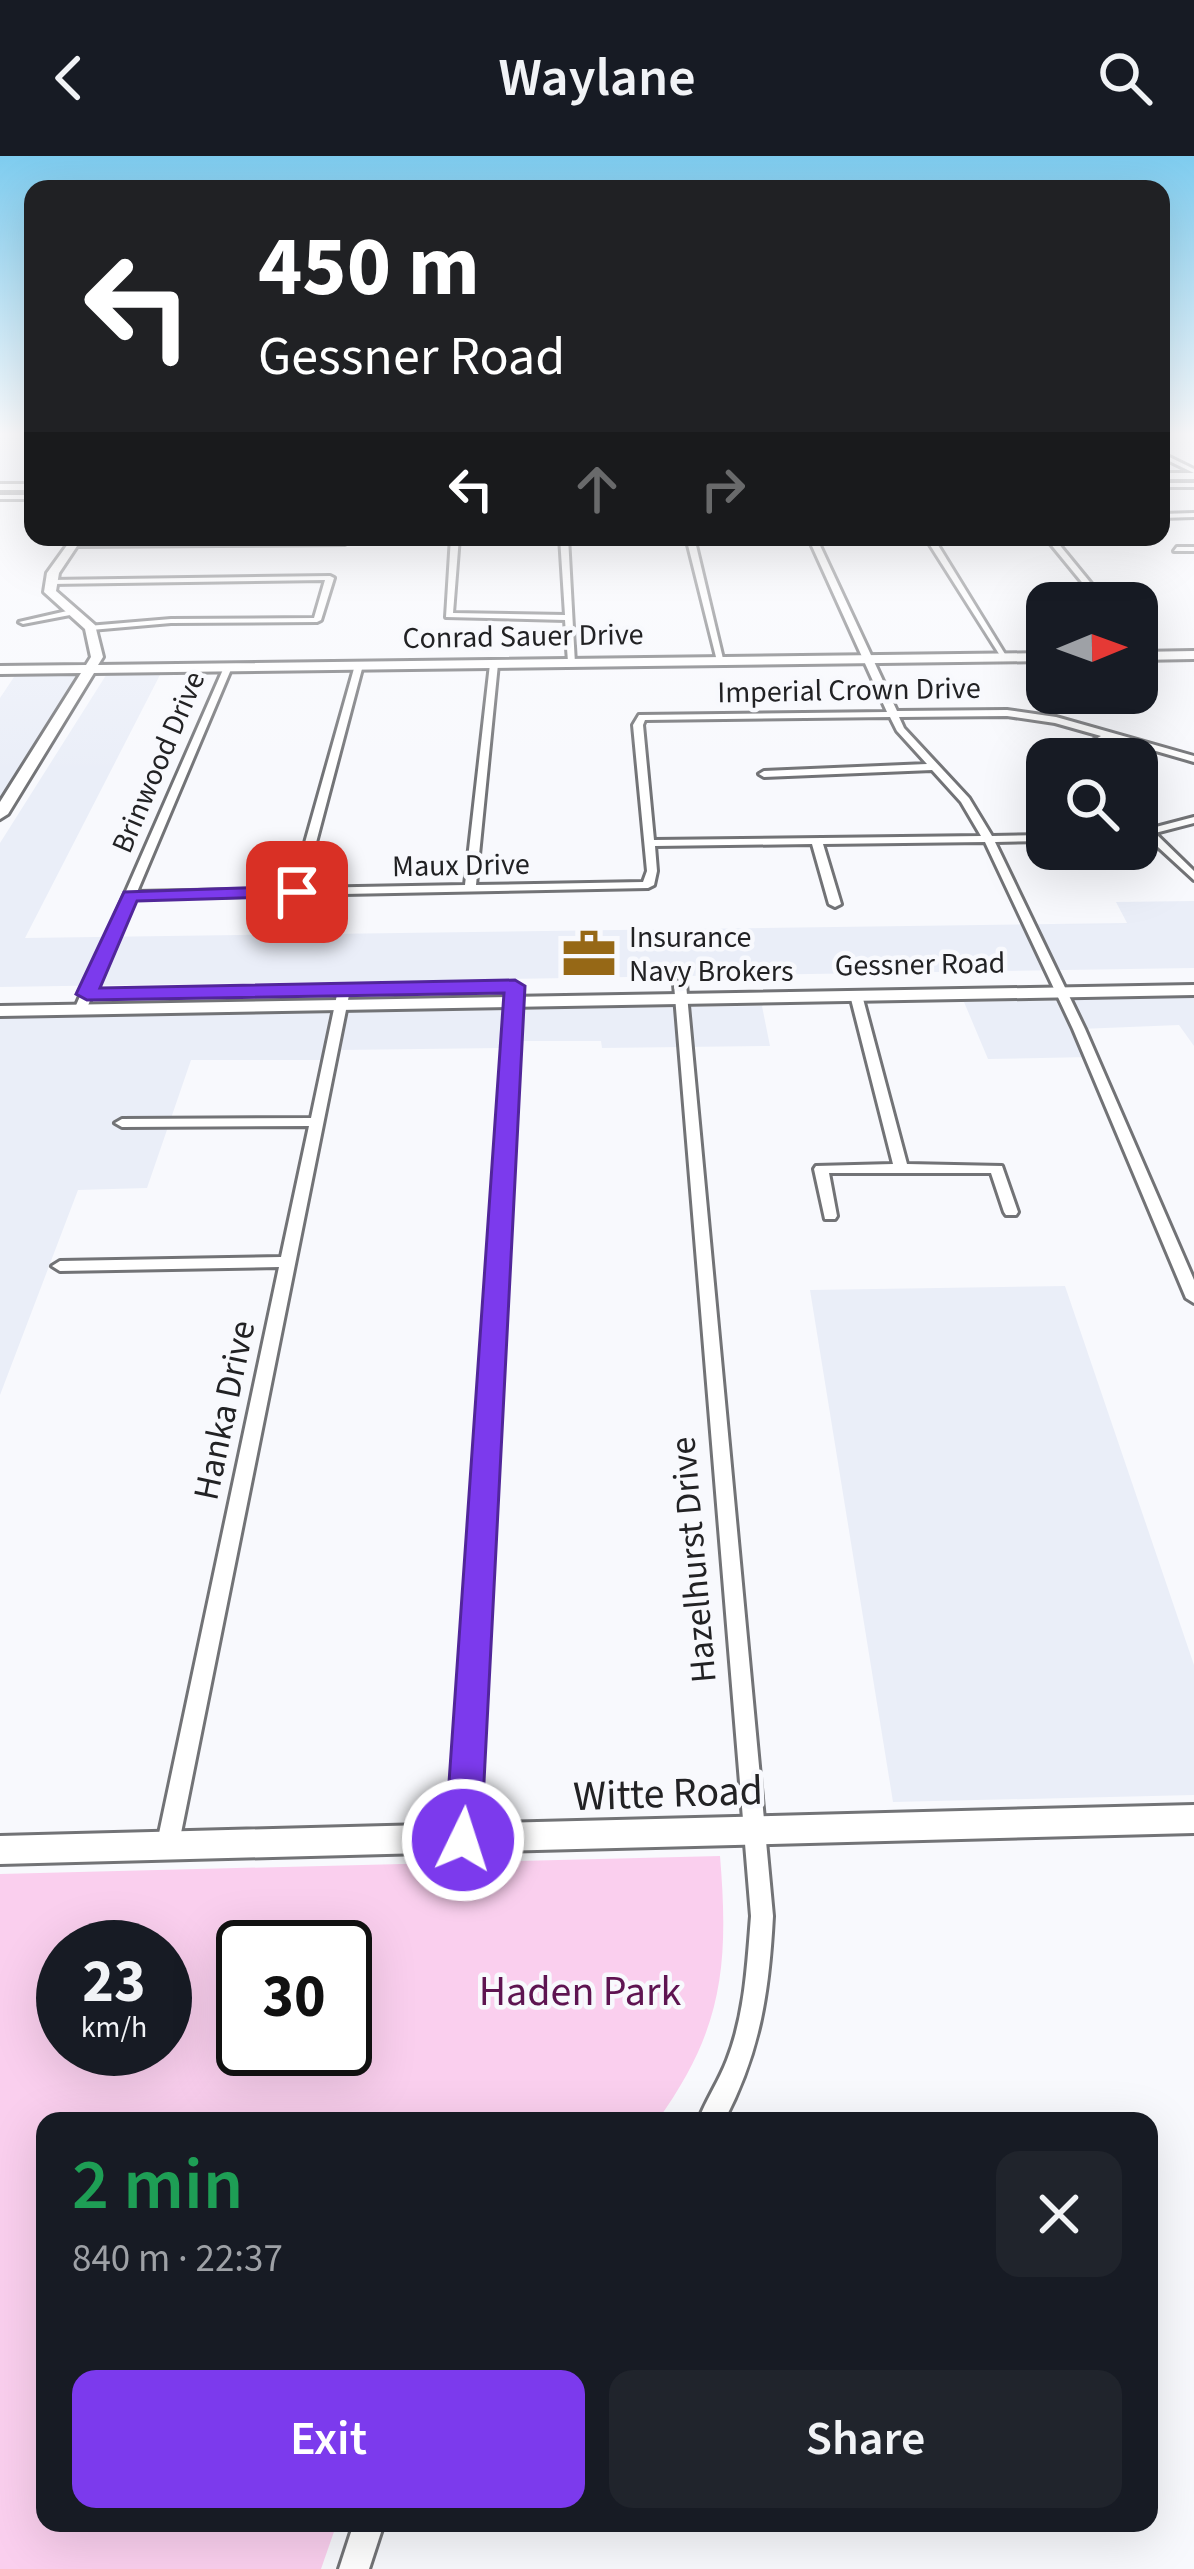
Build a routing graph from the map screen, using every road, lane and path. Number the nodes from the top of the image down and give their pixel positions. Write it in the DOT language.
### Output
graph roads {
  1 [pos="71,549"];
  2 [pos="453,549"];
  3 [pos="565,549"];
  4 [pos="693,549"];
  5 [pos="817,549"];
  6 [pos="936,549"];
  7 [pos="1058,549"];
  8 [pos="1177,549"];
  9 [pos="1194,549"];
  10 [pos="51,582"];
  11 [pos="1086,582"];
  12 [pos="67,613"];
  13 [pos="569,618"];
  14 [pos="23,622"];
  15 [pos="92,628"];
  16 [pos="1158,653"];
  17 [pos="1194,655"];
  18 [pos="1005,657"];
  19 [pos="1026,657"];
  20 [pos="866,659"];
  21 [pos="721,661"];
  22 [pos="572,662"];
  23 [pos="494,664"];
  24 [pos="358,665"];
  25 [pos="228,667"];
  26 [pos="90,669"];
  27 [pos="0,670"];
  28 [pos="892,713"];
  29 [pos="1110,735"];
  30 [pos="1104,738"];
  31 [pos="1194,759"];
  32 [pos="932,767"];
  33 [pos="764,774"];
  34 [pos="0,814"];
  35 [pos="1194,820"];
  36 [pos="1158,833"];
  37 [pos="1026,839"];
  38 [pos="989,840"];
  39 [pos="817,842"];
  40 [pos="1158,842"];
  41 [pos="651,843"];
  42 [pos="1194,877"];
  43 [pos="470,889"];
  44 [pos="297,892"];
  45 [pos="130,896"];
  46 [pos="835,904"];
  47 [pos="1194,975"];
  48 [pos="1058,985"];
  49 [pos="1194,990"];
  50 [pos="681,992"];
  51 [pos="514,994"];
  52 [pos="856,995"];
  53 [pos="0,996"];
  54 [pos="342,998"];
  55 [pos="83,1002"];
  56 [pos="0,1011"];
  57 [pos="316,1122"];
  58 [pos="122,1123"];
  59 [pos="901,1168"];
  60 [pos="1011,1212"];
  61 [pos="830,1216"];
  62 [pos="286,1262"];
  63 [pos="60,1266"];
  64 [pos="1194,1298"];
  65 [pos="1194,1819"];
  66 [pos="754,1831"];
  67 [pos="463,1840"];
  68 [pos="168,1844"];
  69 [pos="0,1850"];
  70 [pos="715,2112"];
  71 [pos="367,2532"];
  72 [pos="354,2569"];
  1 -- 10 [label="street"];
  2 -- 13 [label="street"];
  3 -- 13 [label="street"];
  4 -- 21 [label="street"];
  5 -- 20 [label="street"];
  6 -- 18 [label="street"];
  7 -- 11 [label="street"];
  8 -- 9 [label="street"];
  10 -- 12 [label="street"];
  10 -- 15 [label="street"];
  12 -- 14 [label="street"];
  12 -- 15 [label="street"];
  13 -- 22 [label="street"];
  15 -- 26 [label="street"];
  16 -- 17 [label="street"];
  18 -- 19 [label="street, Conrad Sauer Drive"];
  18 -- 20 [label="street, Conrad Sauer Drive"];
  20 -- 21 [label="street, Conrad Sauer Drive"];
  20 -- 28 [label="street"];
  21 -- 22 [label="street, Conrad Sauer Drive"];
  22 -- 23 [label="street, Conrad Sauer Drive"];
  23 -- 24 [label="street, Conrad Sauer Drive"];
  23 -- 43 [label="street"];
  24 -- 25 [label="street, Conrad Sauer Drive"];
  24 -- 44 [label="street"];
  25 -- 26 [label="street, Conrad Sauer Drive"];
  25 -- 45 [label="street, Brinwood Drive"];
  26 -- 27 [label="street, Conrad Sauer Drive"];
  26 -- 34 [label="street"];
  28 -- 29 [label="street, Imperial Crown Drive"];
  28 -- 32 [label="street"];
  28 -- 41 [label="street, Imperial Crown Drive"];
  29 -- 30 [label="street"];
  29 -- 31 [label="street, Imperial Crown Drive"];
  32 -- 33 [label="street"];
  32 -- 38 [label="street"];
  35 -- 36 [label="street"];
  37 -- 38 [label="street"];
  38 -- 39 [label="street"];
  38 -- 48 [label="street"];
  39 -- 41 [label="street"];
  39 -- 46 [label="street"];
  40 -- 42 [label="street"];
  41 -- 43 [label="street, Maux Drive"];
  43 -- 44 [label="street, Maux Drive"];
  44 -- 45 [label="street, Maux Drive"];
  45 -- 55 [label="street, Brinwood Drive"];
  47 -- 48 [label="street, Gessner Road"];
  48 -- 49 [label="street, Gessner Road"];
  48 -- 50 [label="street, Gessner Road"];
  48 -- 52 [label="street, Gessner Road"];
  48 -- 64 [label="street"];
  50 -- 51 [label="street, Gessner Road"];
  50 -- 52 [label="street, Gessner Road"];
  50 -- 66 [label="street, Hazelhurst Drive"];
  51 -- 54 [label="street, Gessner Road"];
  51 -- 67 [label="street"];
  52 -- 59 [label="street"];
  53 -- 55 [label="street, Gessner Road"];
  54 -- 55 [label="street, Gessner Road"];
  54 -- 57 [label="street, Hanka Drive"];
  55 -- 56 [label="street, Gessner Road"];
  57 -- 58 [label="street"];
  57 -- 62 [label="street, Hanka Drive"];
  59 -- 60 [label="street"];
  59 -- 61 [label="street"];
  62 -- 63 [label="street"];
  62 -- 68 [label="street, Hanka Drive"];
  65 -- 66 [label="street, Witte Road"];
  66 -- 67 [label="street, Witte Road"];
  66 -- 70 [label="street, Hazelhurst Drive"];
  67 -- 68 [label="street, Witte Road"];
  68 -- 69 [label="street, Witte Road"];
  71 -- 72 [label="street"];
}
